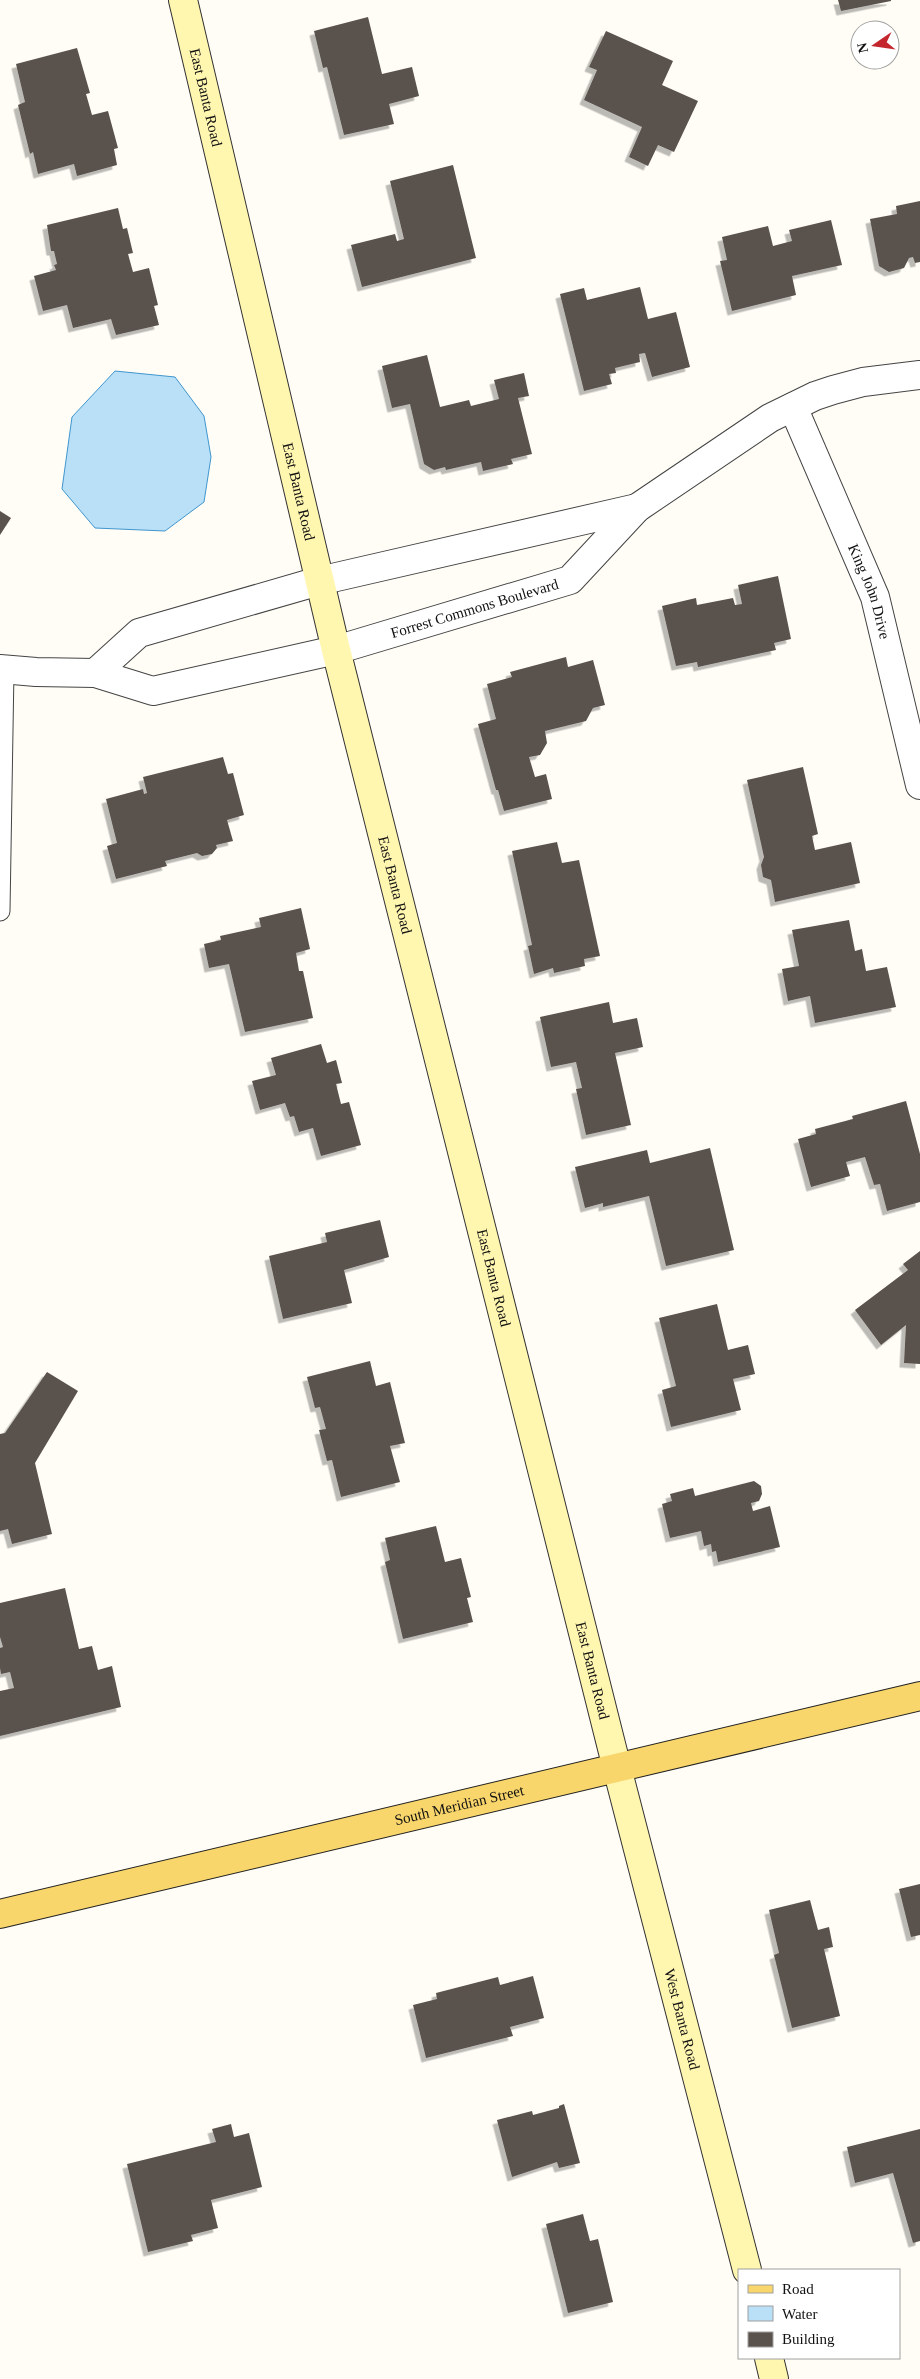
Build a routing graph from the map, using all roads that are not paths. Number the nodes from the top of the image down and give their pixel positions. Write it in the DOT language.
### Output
graph roads {
  1 [pos="183,0"];
  2 [pos="920,375"];
  3 [pos="793,407"];
  4 [pos="638,508"];
  5 [pos="319,581"];
  6 [pos="336,650"];
  7 [pos="2,669"];
  8 [pos="95,673"];
  9 [pos="920,785"];
  10 [pos="0,911"];
  11 [pos="920,1696"];
  12 [pos="618,1768"];
  13 [pos="0,1914"];
  14 [pos="747,2269"];
  15 [pos="769,2359"];
  16 [pos="774,2379"];
  1 -- 5 [label="street, East Banta Road"];
  2 -- 3 [label="street, Forrest Commons Boulevard"];
  3 -- 4 [label="street, Forrest Commons Boulevard"];
  3 -- 9 [label="street, King John Drive"];
  4 -- 5 [label="street"];
  4 -- 6 [label="street, Forrest Commons Boulevard"];
  5 -- 6 [label="street, East Banta Road"];
  5 -- 8 [label="street"];
  6 -- 8 [label="street, Forrest Commons Boulevard"];
  6 -- 12 [label="street, East Banta Road"];
  7 -- 8 [label="street, Forrest Commons Boulevard"];
  7 -- 10 [label="lane"];
  11 -- 12 [label="main road, South Meridian Street"];
  12 -- 13 [label="main road, South Meridian Street"];
  12 -- 14 [label="street, West Banta Road"];
  15 -- 16 [label="street"];
}
